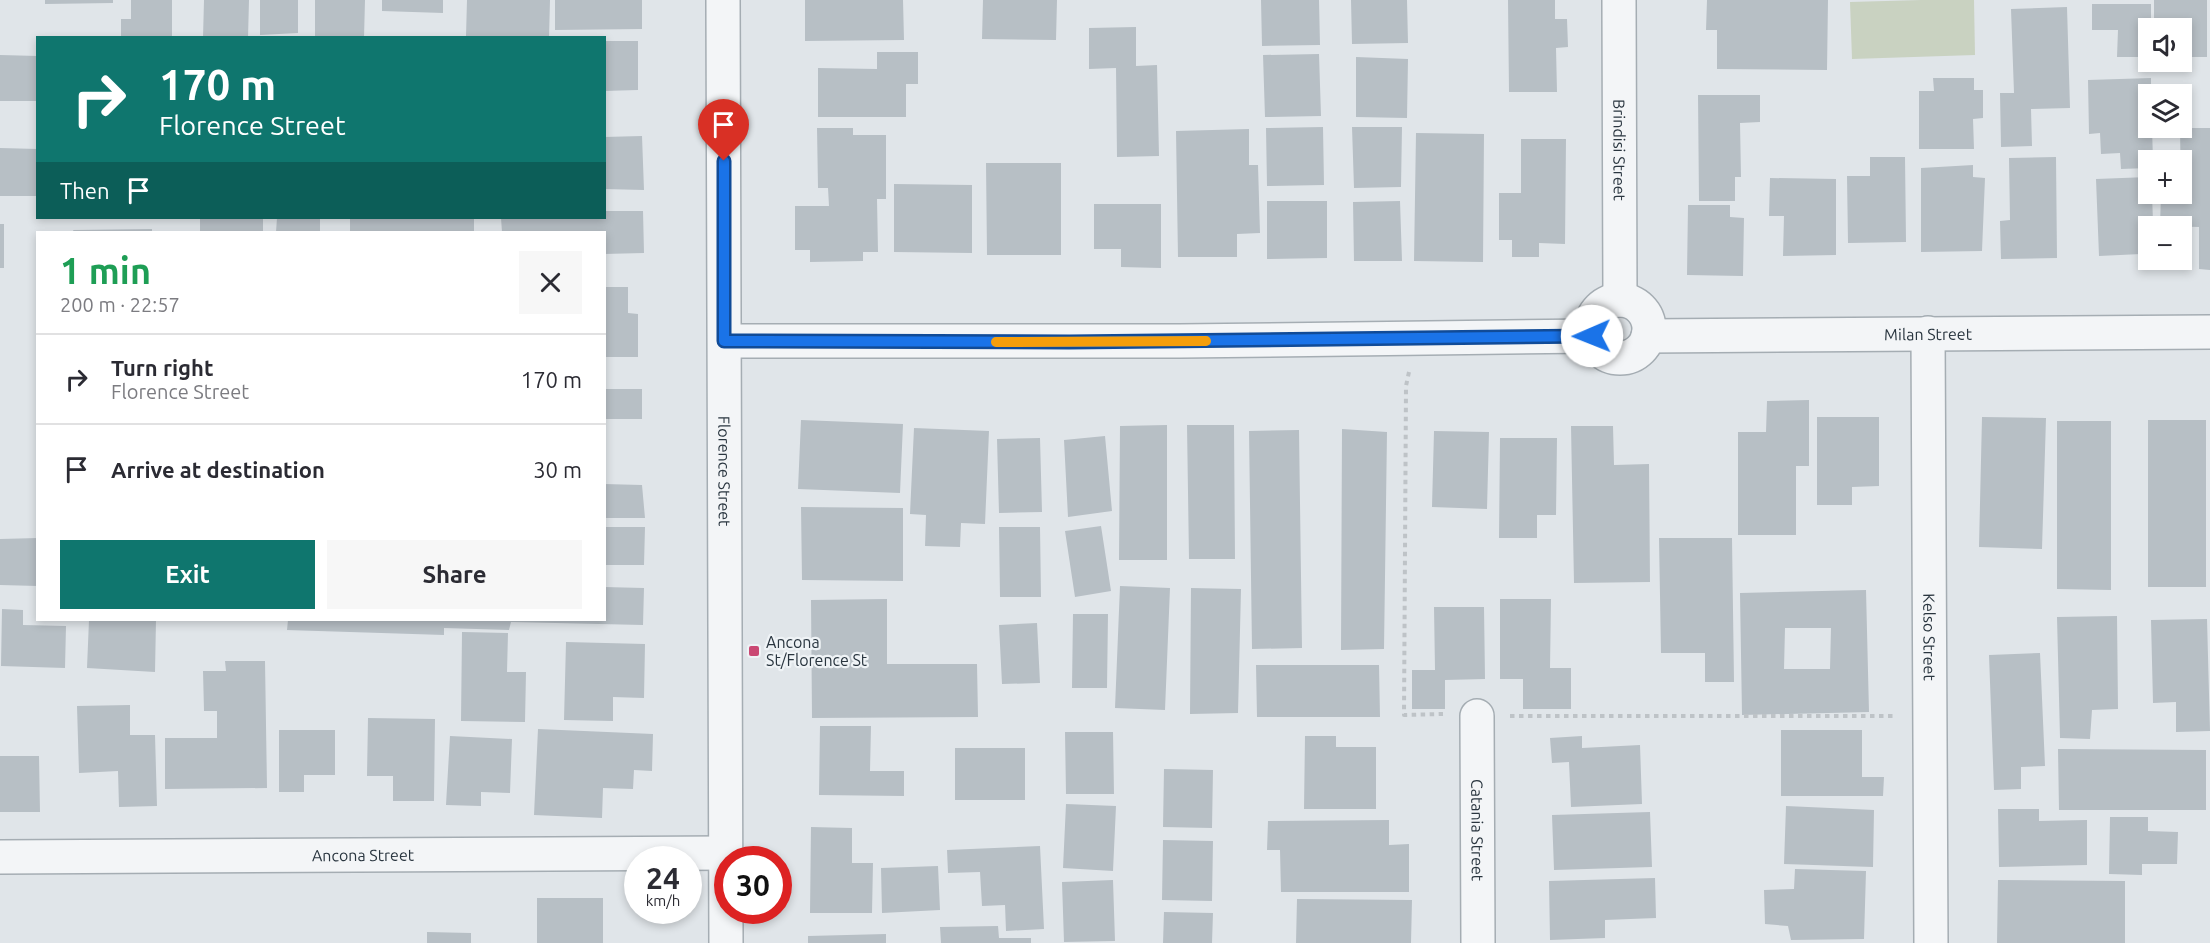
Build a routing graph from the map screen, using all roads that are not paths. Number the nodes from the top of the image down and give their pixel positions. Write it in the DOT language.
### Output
graph roads {
  1 [pos="723,0"];
  2 [pos="1619,0"];
  3 [pos="1620,300"];
  4 [pos="1928,333"];
  5 [pos="2210,333"];
  6 [pos="1592,336"];
  7 [pos="1648,336"];
  8 [pos="724,341"];
  9 [pos="1477,716"];
  10 [pos="726,846"];
  11 [pos="714,854"];
  12 [pos="0,857"];
  13 [pos="726,924"];
  14 [pos="726,943"];
  15 [pos="1478,943"];
  16 [pos="1931,943"];
  1 -- 8 [label="street, Florence Street"];
  2 -- 3 [label="street, Brindisi Street"];
  3 -- 6 [label="street"];
  3 -- 7 [label="street"];
  4 -- 5 [label="street, Milan Street"];
  4 -- 7 [label="street, Milan Street"];
  4 -- 16 [label="street, Kelso Street"];
  6 -- 7 [label="street"];
  6 -- 8 [label="street"];
  8 -- 10 [label="street, Florence Street"];
  9 -- 15 [label="street, Catania Street"];
  11 -- 12 [label="street, Ancona Street"];
  13 -- 14 [label="street, Florence Street"];
}
